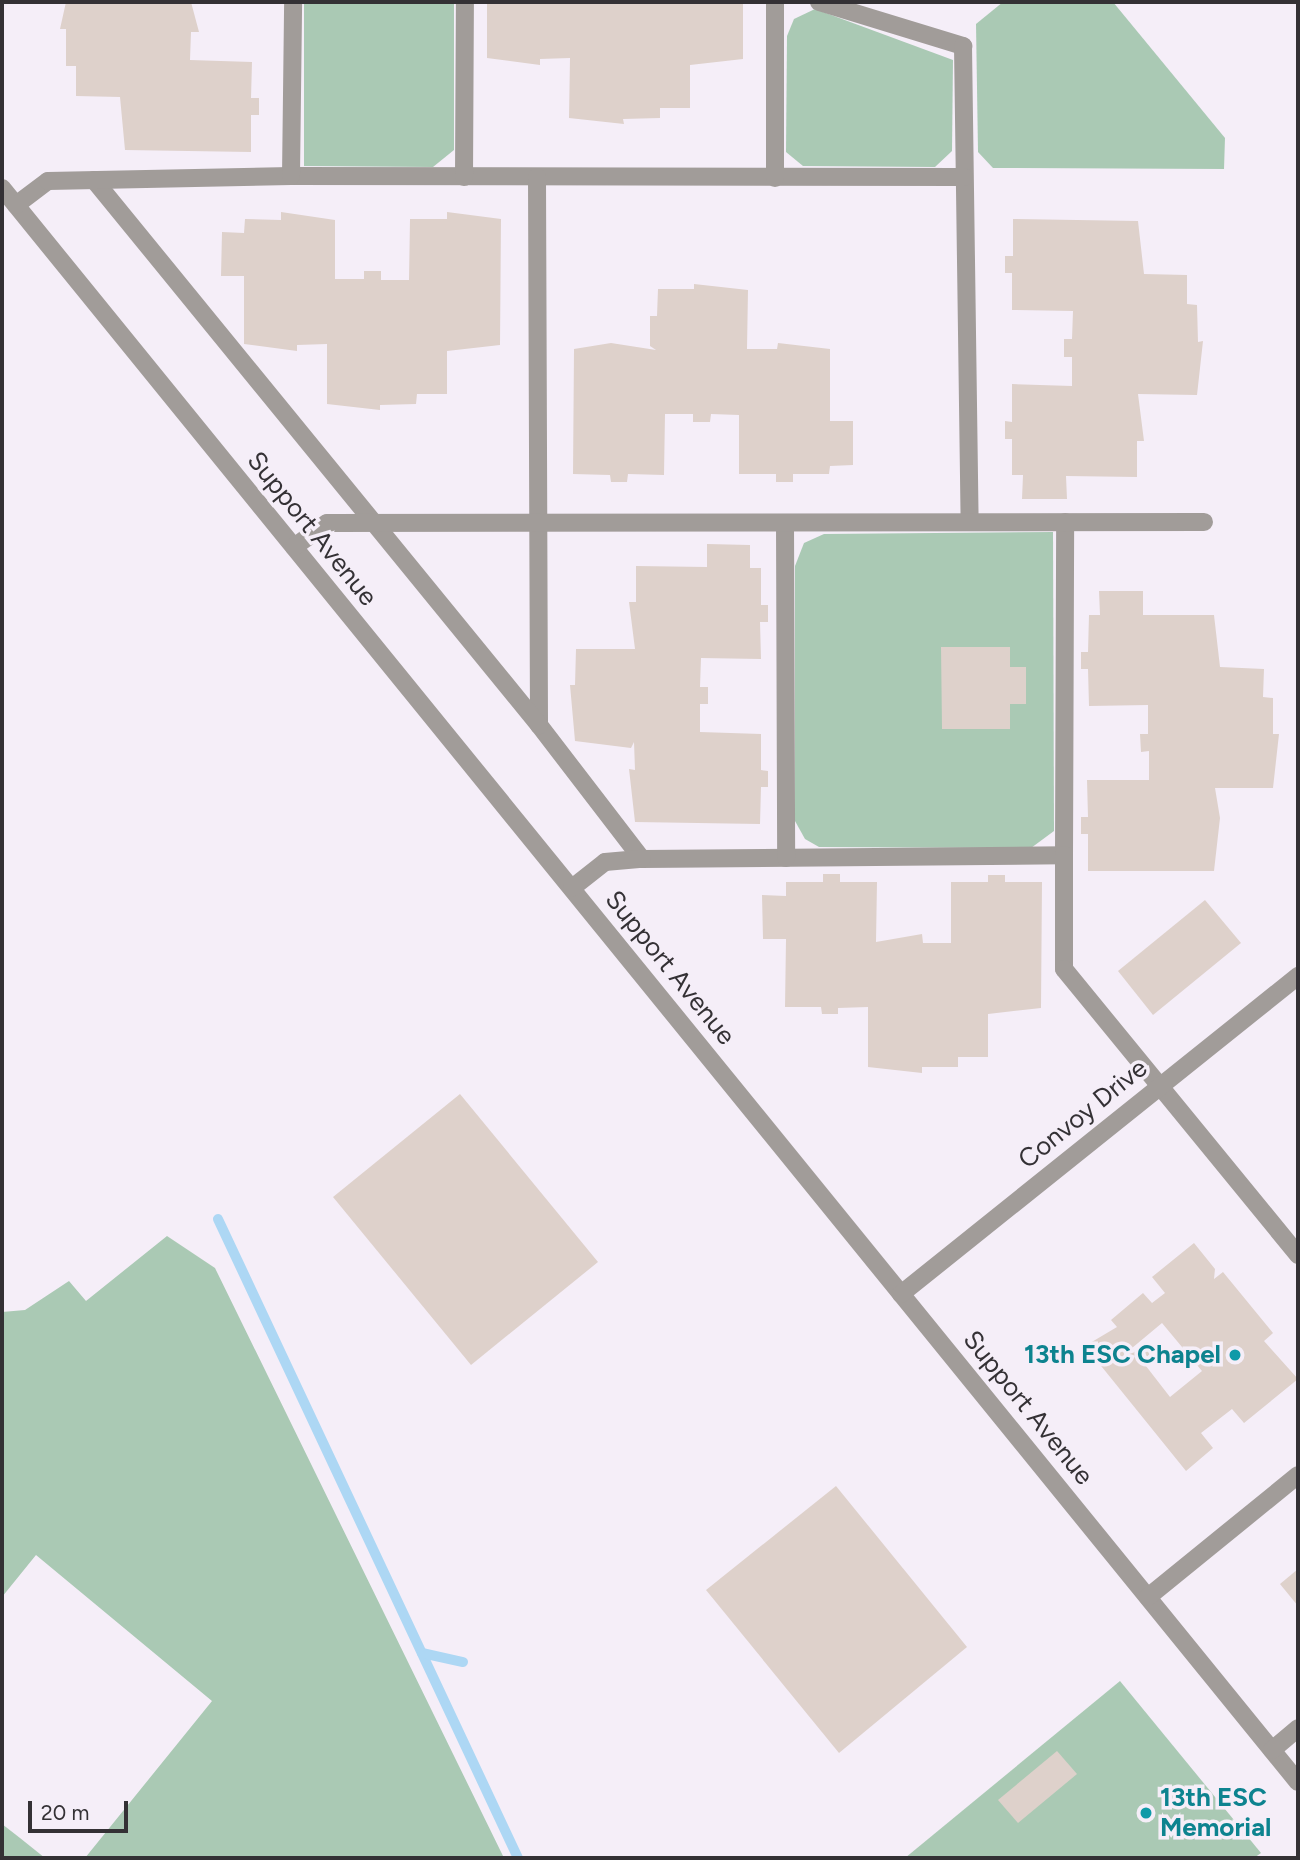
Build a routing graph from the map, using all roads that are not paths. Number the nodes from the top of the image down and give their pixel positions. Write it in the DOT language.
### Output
graph roads {
  1 [pos="293,2"];
  2 [pos="465,2"];
  3 [pos="775,2"];
  4 [pos="819,2"];
  5 [pos="291,176"];
  6 [pos="464,177"];
  7 [pos="537,177"];
  8 [pos="964,177"];
  9 [pos="775,178"];
  10 [pos="94,180"];
  11 [pos="2,188"];
  12 [pos="16,205"];
  13 [pos="970,522"];
  14 [pos="1065,522"];
  15 [pos="1204,522"];
  16 [pos="374,523"];
  17 [pos="538,523"];
  18 [pos="785,523"];
  19 [pos="294,547"];
  20 [pos="539,725"];
  21 [pos="1064,855"];
  22 [pos="786,858"];
  23 [pos="642,859"];
  24 [pos="572,888"];
  25 [pos="1298,976"];
  26 [pos="1161,1086"];
  27 [pos="1298,1255"];
  28 [pos="901,1294"];
  29 [pos="1298,1475"];
  30 [pos="1148,1597"];
  31 [pos="1298,1728"];
  32 [pos="1272,1750"];
  33 [pos="1298,1782"];
  1 -- 5 [label="street"];
  2 -- 6 [label="street"];
  3 -- 9 [label="street"];
  4 -- 8 [label="street"];
  5 -- 6 [label="street"];
  5 -- 10 [label="street"];
  6 -- 7 [label="street"];
  7 -- 9 [label="street"];
  7 -- 17 [label="street"];
  8 -- 9 [label="street"];
  8 -- 13 [label="street"];
  10 -- 12 [label="street"];
  10 -- 16 [label="street"];
  11 -- 12 [label="street, Support Avenue"];
  12 -- 19 [label="street, Support Avenue"];
  13 -- 14 [label="street"];
  13 -- 18 [label="street"];
  14 -- 15 [label="street"];
  14 -- 21 [label="street"];
  16 -- 17 [label="street"];
  16 -- 19 [label="street"];
  16 -- 20 [label="street"];
  17 -- 18 [label="street"];
  17 -- 20 [label="street"];
  18 -- 22 [label="street"];
  19 -- 24 [label="street, Support Avenue"];
  20 -- 23 [label="street"];
  21 -- 22 [label="street"];
  21 -- 26 [label="street"];
  22 -- 23 [label="street"];
  23 -- 24 [label="street"];
  24 -- 28 [label="street, Support Avenue"];
  25 -- 26 [label="street, Convoy Drive"];
  26 -- 27 [label="street"];
  26 -- 28 [label="street, Convoy Drive"];
  28 -- 30 [label="street, Support Avenue"];
  29 -- 30 [label="street"];
  30 -- 32 [label="street, Support Avenue"];
  31 -- 32 [label="street"];
  32 -- 33 [label="street, Support Avenue"];
}
